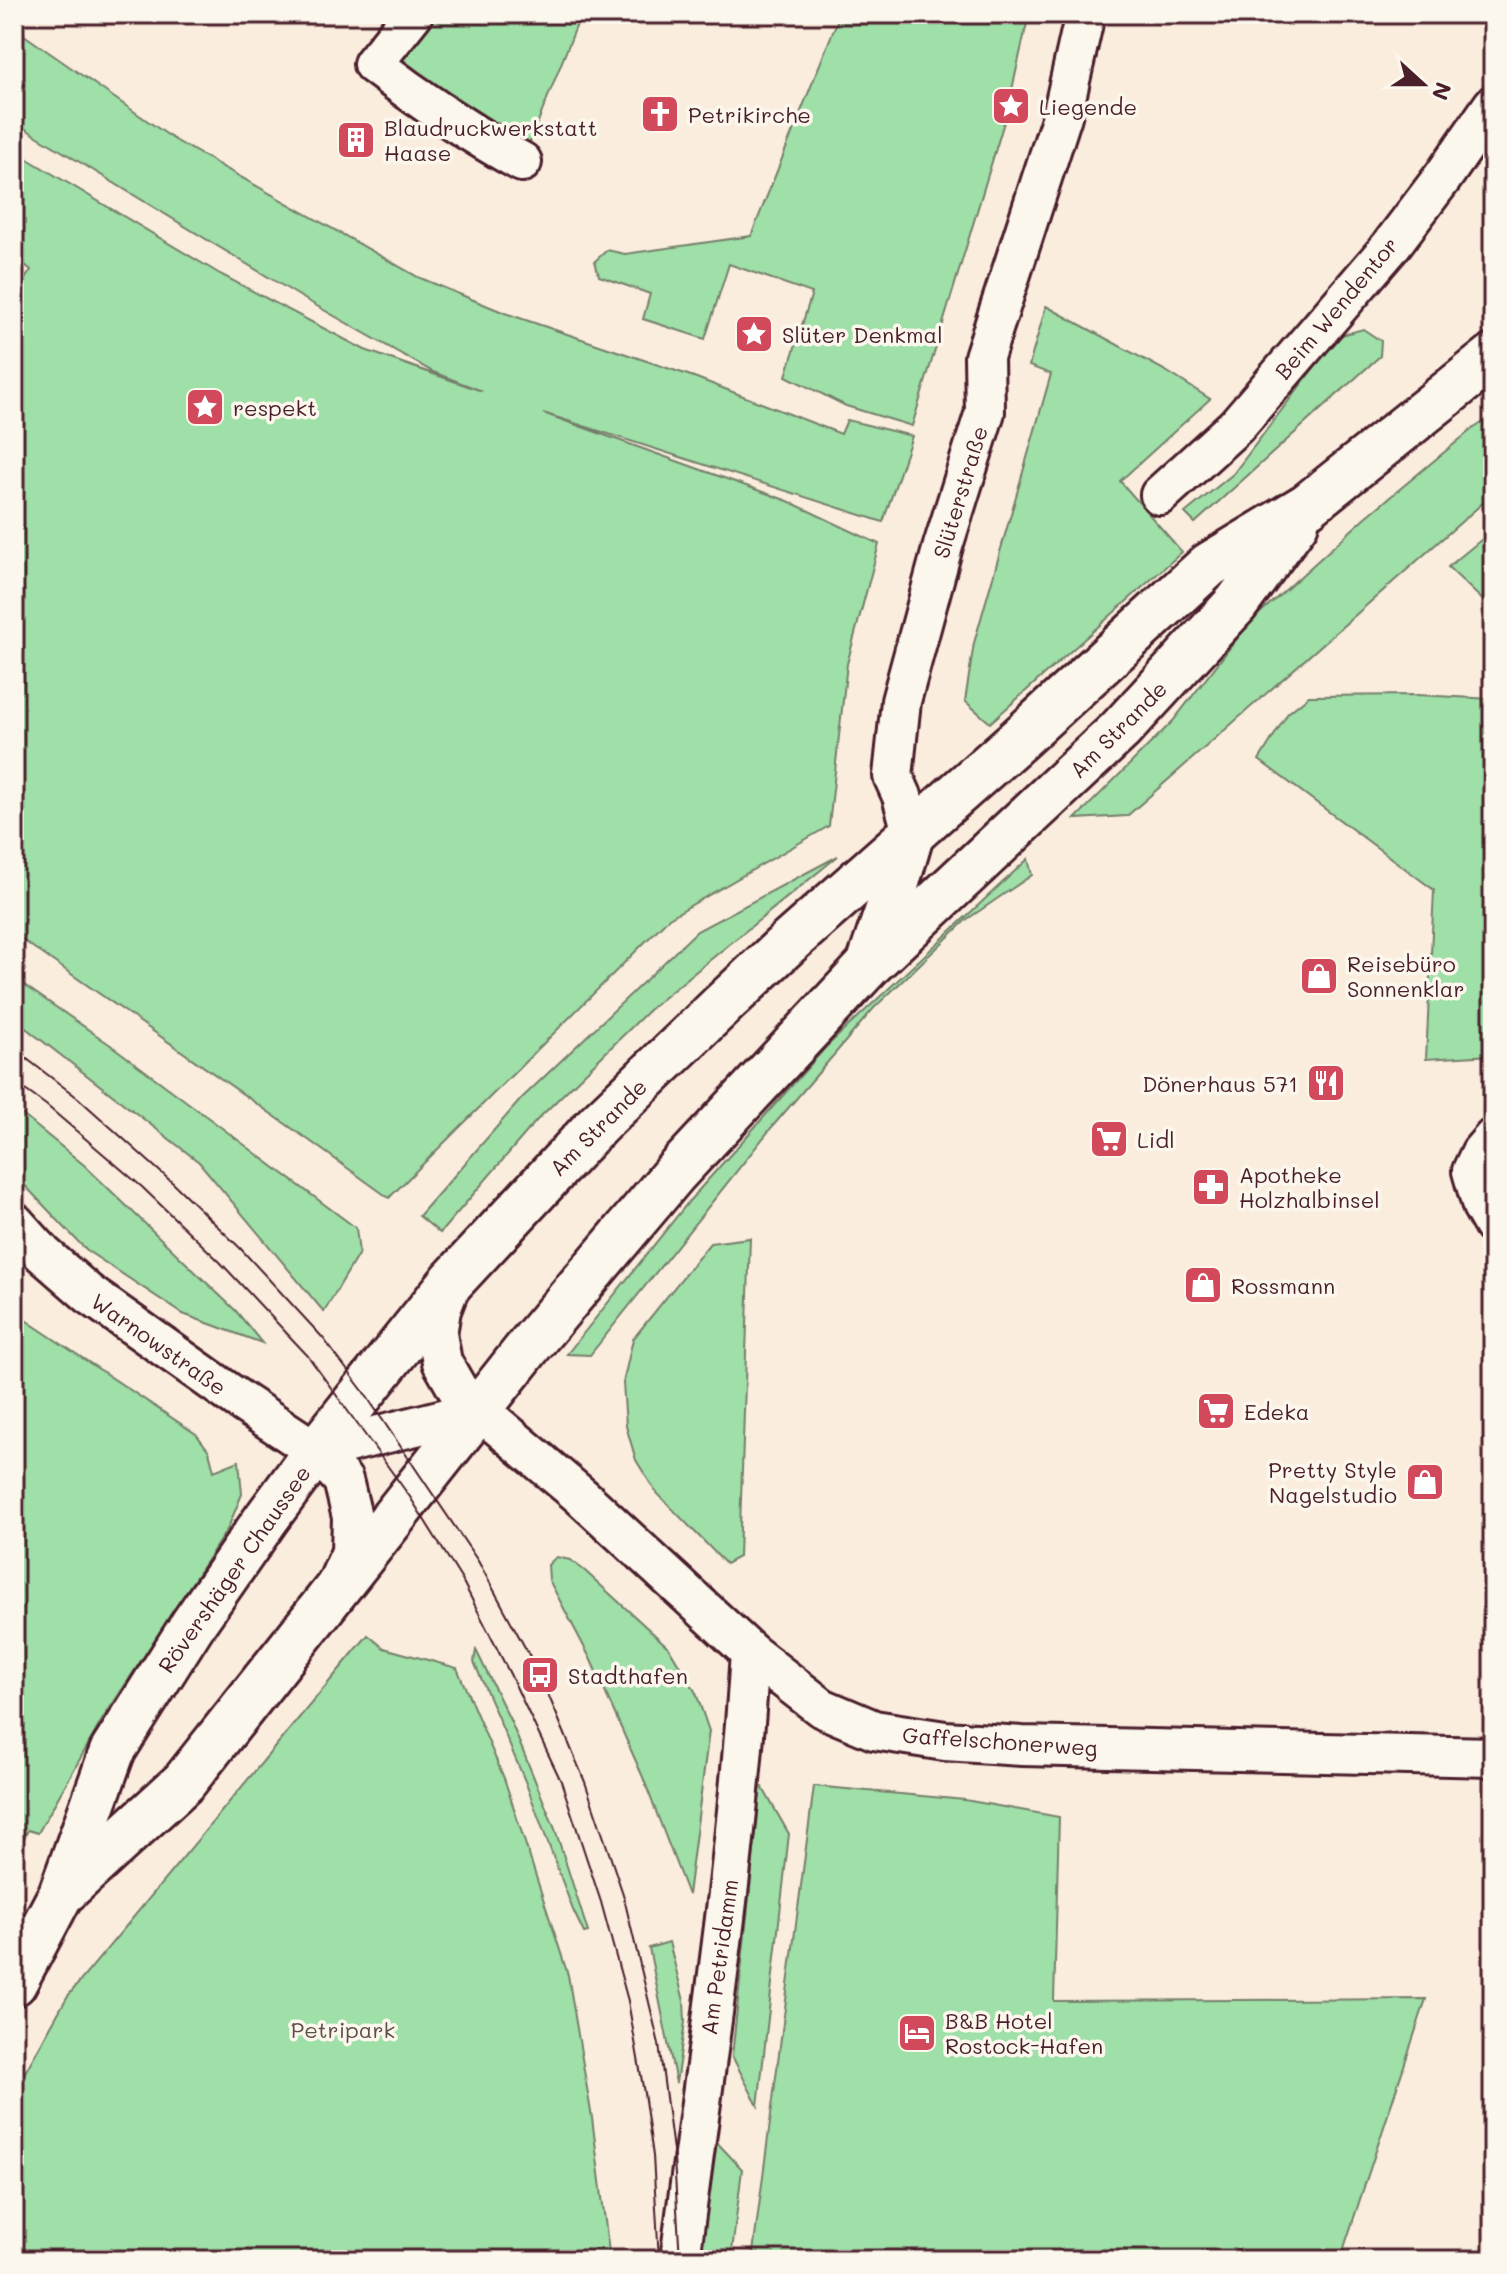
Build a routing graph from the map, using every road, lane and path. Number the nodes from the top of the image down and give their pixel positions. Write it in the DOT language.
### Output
graph roads {
  1 [pos="413,14"];
  2 [pos="1085,14"];
  3 [pos="1493,105"];
  4 [pos="522,162"];
  5 [pos="1493,357"];
  6 [pos="1160,495"];
  7 [pos="1308,505"];
  8 [pos="912,832"];
  9 [pos="869,965"];
  10 [pos="1493,1138"];
  11 [pos="14,1222"];
  12 [pos="1493,1225"];
  13 [pos="452,1281"];
  14 [pos="479,1410"];
  15 [pos="316,1451"];
  16 [pos="331,1596"];
  17 [pos="750,1652"];
  18 [pos="1493,1757"];
  19 [pos="61,1894"];
  20 [pos="14,1983"];
  21 [pos="680,2260"];
  1 -- 4 [label="street"];
  2 -- 8 [label="street, Slüterstraße"];
  3 -- 6 [label="street, Beim Wendentor"];
  5 -- 7 [label="main road, Am Strande"];
  7 -- 8 [label="main road, Am Strande"];
  7 -- 9 [label="main road, Am Strande"];
  8 -- 9 [label="main road, Am Strande"];
  8 -- 13 [label="main road, Am Strande"];
  9 -- 14 [label="main road, Am Strande"];
  10 -- 12 [label="street"];
  11 -- 15 [label="street, Warnowstraße"];
  13 -- 14 [label="street, Gaffelschonerweg"];
  13 -- 15 [label="main road, Am Strande"];
  14 -- 15 [label="street"];
  14 -- 16 [label="main road, Am Strande"];
  14 -- 17 [label="street, Gaffelschonerweg"];
  15 -- 16 [label="street, Rövershäger Chaussee"];
  15 -- 19 [label="main road, Rövershäger Chaussee"];
  16 -- 19 [label="main road, Rövershäger Chaussee"];
  17 -- 18 [label="street, Gaffelschonerweg"];
  17 -- 21 [label="street, Am Petridamm"];
  19 -- 20 [label="main road, Rövershäger Chaussee"];
}
